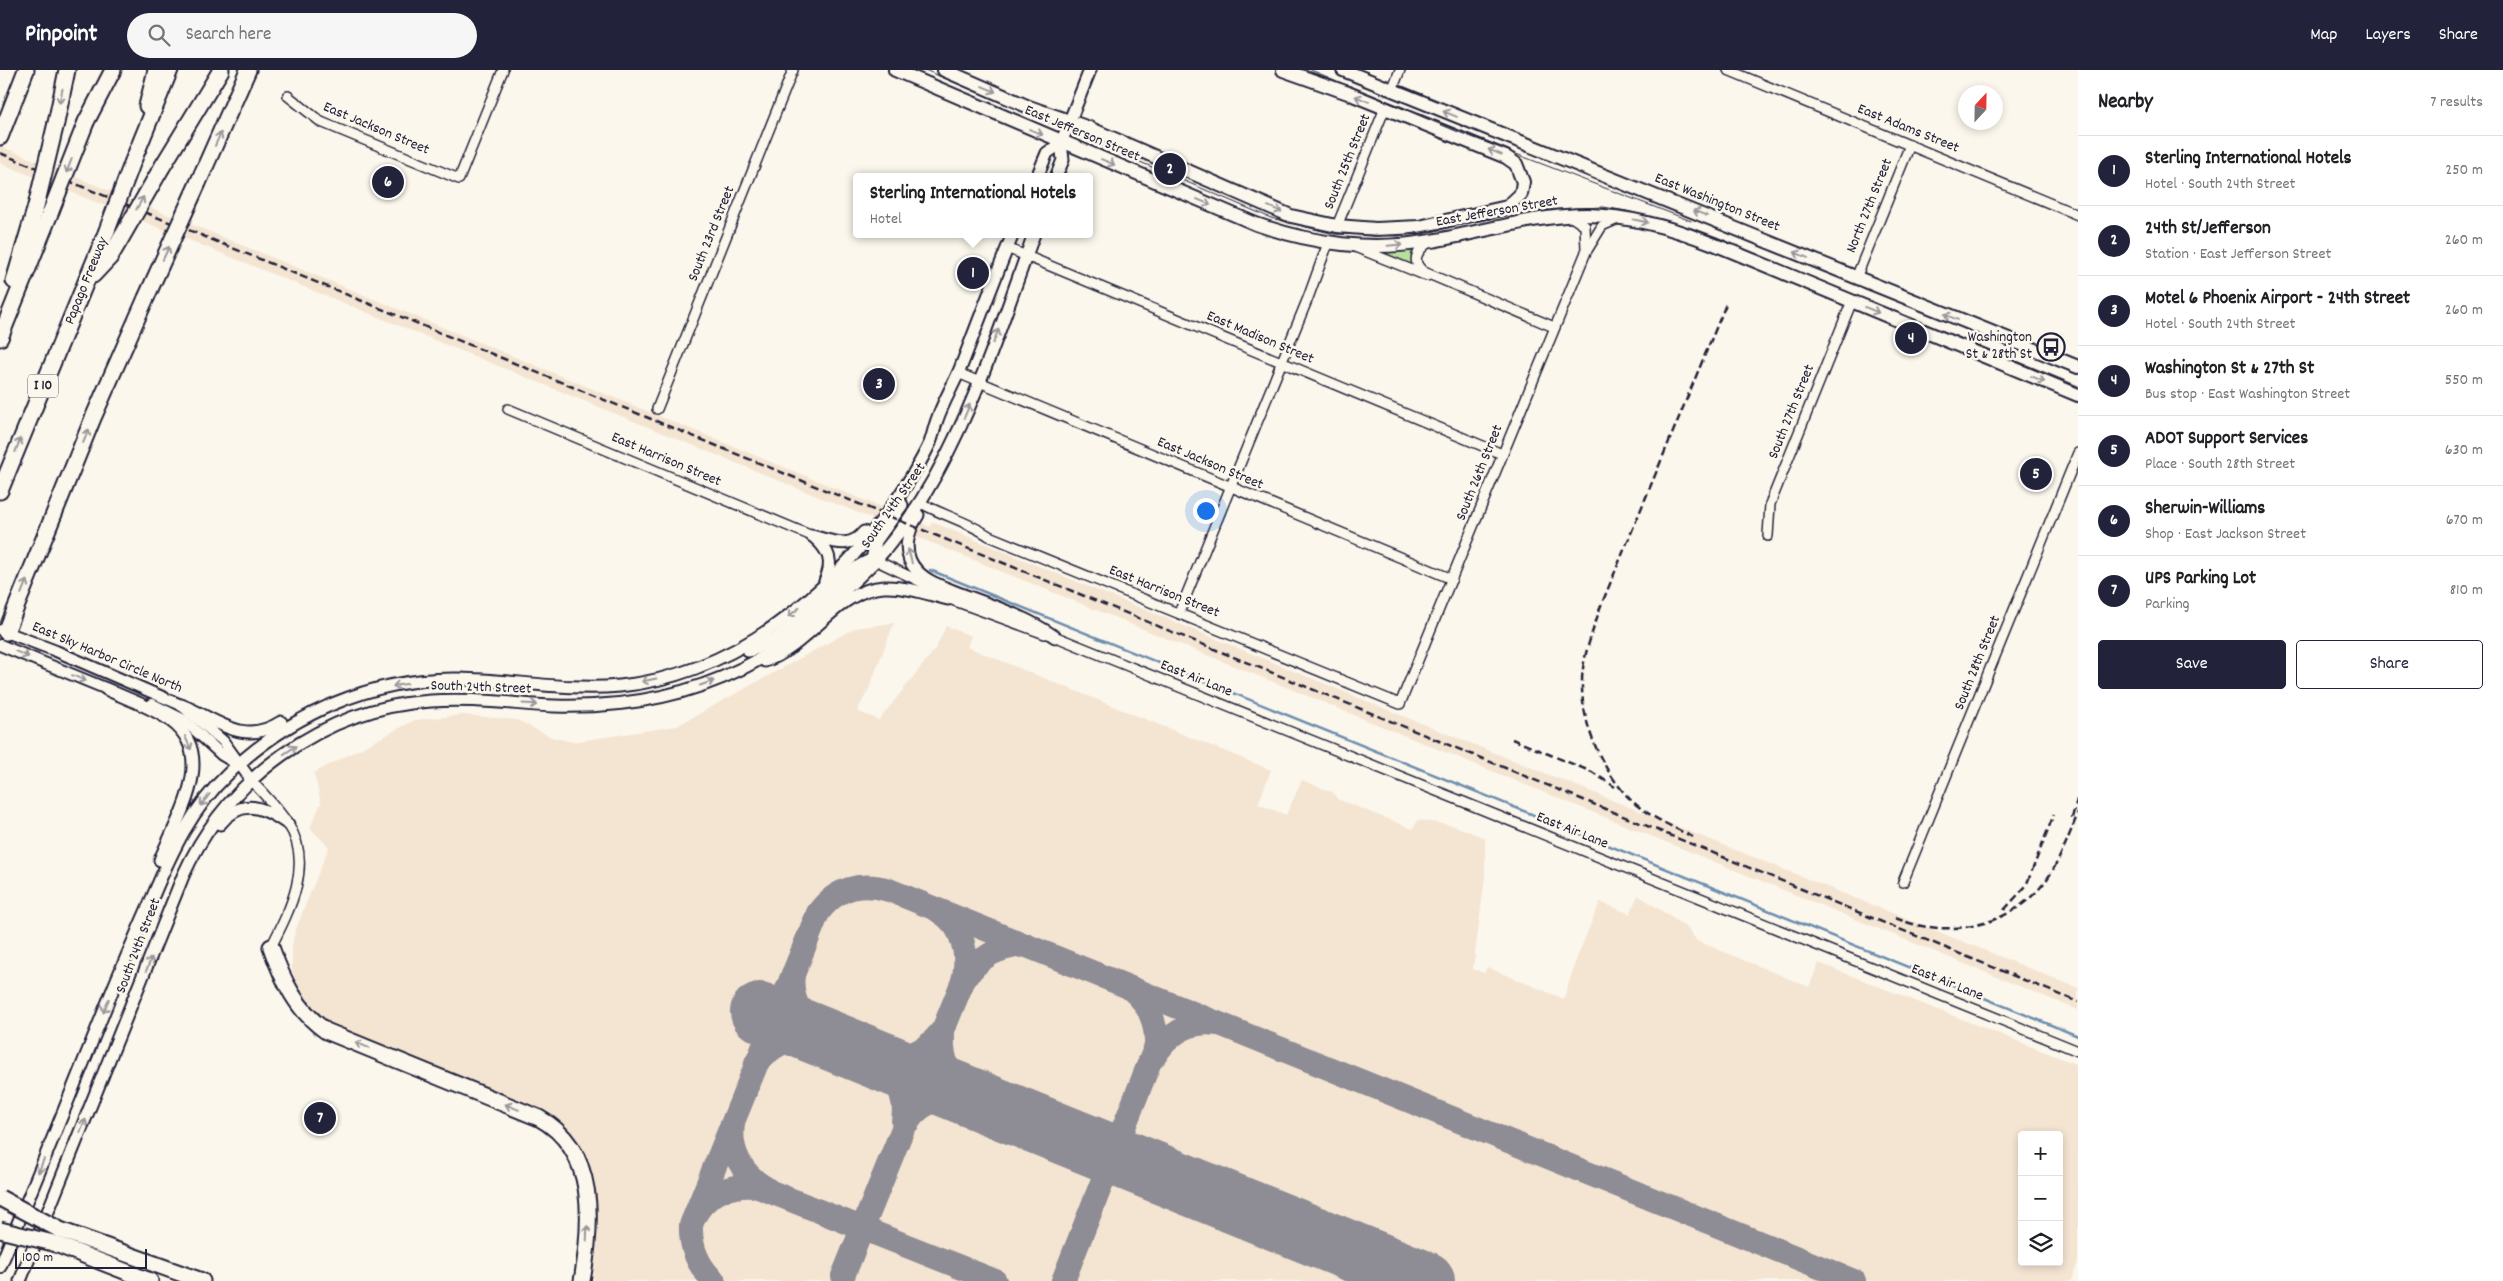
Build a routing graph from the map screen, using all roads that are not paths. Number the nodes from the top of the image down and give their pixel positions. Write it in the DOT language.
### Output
graph roads {
  1 [pos="26,70"];
  2 [pos="67,70"];
  3 [pos="108,70"];
  4 [pos="113,70"];
  5 [pos="156,70"];
  6 [pos="170,70"];
  7 [pos="221,70"];
  8 [pos="248,70"];
  9 [pos="503,70"];
  10 [pos="793,70"];
  11 [pos="895,70"];
  12 [pos="912,70"];
  13 [pos="944,70"];
  14 [pos="1090,70"];
  15 [pos="1283,70"];
  16 [pos="1343,70"];
  17 [pos="1400,70"];
  18 [pos="1728,70"];
  19 [pos="1392,90"];
  20 [pos="943,91"];
  21 [pos="288,96"];
  22 [pos="1385,108"];
  23 [pos="1069,121"];
  24 [pos="86,122"];
  25 [pos="1440,131"];
  26 [pos="0,137"];
  27 [pos="1061,143"];
  28 [pos="1910,145"];
  29 [pos="133,161"];
  30 [pos="1584,169"];
  31 [pos="1038,173"];
  32 [pos="1058,173"];
  33 [pos="2078,215"];
  34 [pos="1570,216"];
  35 [pos="1620,218"];
  36 [pos="1455,219"];
  37 [pos="1337,226"];
  38 [pos="1011,238"];
  39 [pos="1033,238"];
  40 [pos="1431,241"];
  41 [pos="1328,243"];
  42 [pos="1352,246"];
  43 [pos="1007,248"];
  44 [pos="1586,252"];
  45 [pos="1026,256"];
  46 [pos="1434,278"];
  47 [pos="1856,278"];
  48 [pos="86,282"];
  49 [pos="1852,301"];
  50 [pos="1554,327"];
  51 [pos="0,330"];
  52 [pos="0,338"];
  53 [pos="1282,362"];
  54 [pos="2078,367"];
  55 [pos="958,373"];
  56 [pos="979,382"];
  57 [pos="2078,395"];
  58 [pos="508,409"];
  59 [pos="657,409"];
  60 [pos="936,422"];
  61 [pos="926,452"];
  62 [pos="2078,453"];
  63 [pos="1502,454"];
  64 [pos="1230,487"];
  65 [pos="0,491"];
  66 [pos="921,503"];
  67 [pos="812,536"];
  68 [pos="1768,536"];
  69 [pos="873,562"];
  70 [pos="1452,579"];
  71 [pos="824,584"];
  72 [pos="948,599"];
  73 [pos="1179,613"];
  74 [pos="1,635"];
  75 [pos="1056,637"];
  76 [pos="729,655"];
  77 [pos="744,668"];
  78 [pos="112,674"];
  79 [pos="106,689"];
  80 [pos="352,696"];
  81 [pos="181,704"];
  82 [pos="1400,704"];
  83 [pos="238,764"];
  84 [pos="251,780"];
  85 [pos="288,824"];
  86 [pos="1903,882"];
  87 [pos="137,929"];
  88 [pos="161,936"];
  89 [pos="272,946"];
  90 [pos="2078,1051"];
  91 [pos="0,1198"];
  92 [pos="0,1230"];
  93 [pos="56,1237"];
  94 [pos="0,1267"];
  95 [pos="138,1277"];
  96 [pos="20,1281"];
  97 [pos="150,1281"];
  98 [pos="178,1281"];
  99 [pos="202,1281"];
  100 [pos="582,1281"];
  1 -- 26 [label="highway"];
  2 -- 51 [label="highway, one-way, bridge"];
  3 -- 24 [label="highway"];
  4 -- 24 [label="highway"];
  5 -- 29 [label="highway"];
  6 -- 29 [label="highway, Papago Freeway / I 10"];
  48 -- 7 [label="highway, one-way, bridge"];
  74 -- 8 [label="highway, one-way, bridge"];
  9 -- 21 [label="street, East Jackson Street"];
  10 -- 59 [label="street, South 23rd Street"];
  11 -- 20 [label="main road, East Jefferson Street"];
  12 -- 20 [label="main road, East Jefferson Street"];
  13 -- 23 [label="main road, East Jefferson Street, one-way"];
  14 -- 23 [label="main road"];
  22 -- 15 [label="main road, one-way"];
  16 -- 19 [label="main road, East Washington Street"];
  17 -- 19 [label="street"];
  18 -- 28 [label="street, East Adams Street"];
  30 -- 19 [label="main road, East Washington Street, one-way"];
  20 -- 27 [label="main road, East Jefferson Street, one-way"];
  22 -- 25 [label="main road"];
  22 -- 37 [label="street, South 25th Street"];
  23 -- 27 [label="main road"];
  23 -- 37 [label="main road, East Jefferson Street, one-way"];
  24 -- 52 [label="highway, one-way, bridge"];
  25 -- 30 [label="main road"];
  36 -- 25 [label="main road, East Jefferson Street, one-way"];
  27 -- 31 [label="main road"];
  27 -- 32 [label="main road"];
  27 -- 41 [label="main road, East Jefferson Street, one-way"];
  28 -- 33 [label="street, East Adams Street"];
  28 -- 47 [label="street, North 27th Street"];
  29 -- 48 [label="highway, Papago Freeway / I 10, bridge"];
  47 -- 30 [label="main road, East Washington Street, one-way"];
  34 -- 35 [label="main road, East Jefferson Street"];
  34 -- 36 [label="main road, East Jefferson Street"];
  34 -- 40 [label="main road, East Jefferson Street"];
  34 -- 44 [label="street, South 26th Street"];
  35 -- 44 [label="street, South 26th Street"];
  35 -- 49 [label="main road, East Jefferson Street, one-way"];
  36 -- 37 [label="main road, East Jefferson Street"];
  38 -- 43 [label="main road, South 24th Street"];
  39 -- 45 [label="main road, South 24th Street"];
  42 -- 40 [label="main road, East Jefferson Street, one-way"];
  40 -- 46 [label="street, East Jefferson Street"];
  41 -- 42 [label="main road, East Jefferson Street"];
  41 -- 53 [label="street"];
  42 -- 46 [label="street, East Jefferson Street"];
  43 -- 45 [label="street, East Madison Street"];
  43 -- 55 [label="main road, South 24th Street"];
  44 -- 50 [label="street, South 26th Street"];
  45 -- 53 [label="street, East Madison Street"];
  56 -- 45 [label="main road, South 24th Street, one-way"];
  46 -- 50 [label="street, East Jefferson Street"];
  54 -- 47 [label="main road, East Washington Street, one-way"];
  65 -- 48 [label="highway, Papago Freeway / I 10, one-way"];
  49 -- 57 [label="main road, one-way"];
  49 -- 68 [label="street, South 27th Street"];
  50 -- 63 [label="street, South 26th Street"];
  53 -- 63 [label="street, East Madison Street"];
  53 -- 64 [label="street"];
  55 -- 56 [label="street, East Jackson Street"];
  55 -- 60 [label="main road, South 24th Street"];
  56 -- 64 [label="street, East Jackson Street"];
  66 -- 56 [label="main road, South 24th Street, one-way"];
  58 -- 67 [label="street, East Harrison Street"];
  60 -- 61 [label="main road, South 24th Street"];
  60 -- 67 [label="main road"];
  61 -- 69 [label="main road"];
  61 -- 71 [label="main road, South 24th Street"];
  62 -- 86 [label="street, South 28th Street"];
  63 -- 70 [label="street, South 26th Street"];
  64 -- 70 [label="street, East Jackson Street"];
  64 -- 73 [label="street"];
  66 -- 69 [label="main road, South 24th Street"];
  66 -- 73 [label="street, East Harrison Street"];
  75 -- 66 [label="main road, one-way"];
  67 -- 71 [label="main road"];
  69 -- 72 [label="street, East Air Lane"];
  69 -- 75 [label="street, East Air Lane"];
  69 -- 76 [label="main road"];
  69 -- 77 [label="main road, South 24th Street"];
  70 -- 82 [label="street, South 26th Street"];
  71 -- 76 [label="main road, South 24th Street, one-way"];
  72 -- 75 [label="street, East Air Lane"];
  72 -- 77 [label="main road"];
  73 -- 82 [label="street, East Harrison Street"];
  74 -- 78 [label="street, East Sky Harbor Circle North"];
  74 -- 79 [label="street, East Sky Harbor Circle North, one-way"];
  75 -- 90 [label="street, East Air Lane"];
  76 -- 80 [label="main road, South 24th Street, one-way"];
  84 -- 77 [label="main road, South 24th Street, one-way"];
  78 -- 79 [label="street"];
  78 -- 81 [label="street, East Sky Harbor Circle North"];
  79 -- 83 [label="street, East Sky Harbor Circle North"];
  79 -- 87 [label="main road, one-way"];
  80 -- 81 [label="main road"];
  80 -- 83 [label="main road, South 24th Street"];
  81 -- 83 [label="street, East Sky Harbor Circle North"];
  83 -- 84 [label="street, East Sky Harbor Circle North"];
  83 -- 87 [label="main road, South 24th Street, one-way"];
  84 -- 85 [label="street, East Sky Harbor Circle North"];
  84 -- 88 [label="main road, South 24th Street"];
  85 -- 88 [label="main road"];
  85 -- 89 [label="street, East Sky Harbor Circle North"];
  87 -- 94 [label="main road, South 24th Street, one-way"];
  96 -- 88 [label="main road, South 24th Street, one-way"];
  100 -- 89 [label="highway, one-way"];
  91 -- 93 [label="highway, bridge"];
  92 -- 93 [label="highway, bridge"];
  93 -- 95 [label="highway"];
  93 -- 98 [label="highway"];
  93 -- 99 [label="highway"];
  95 -- 97 [label="highway"];
}
